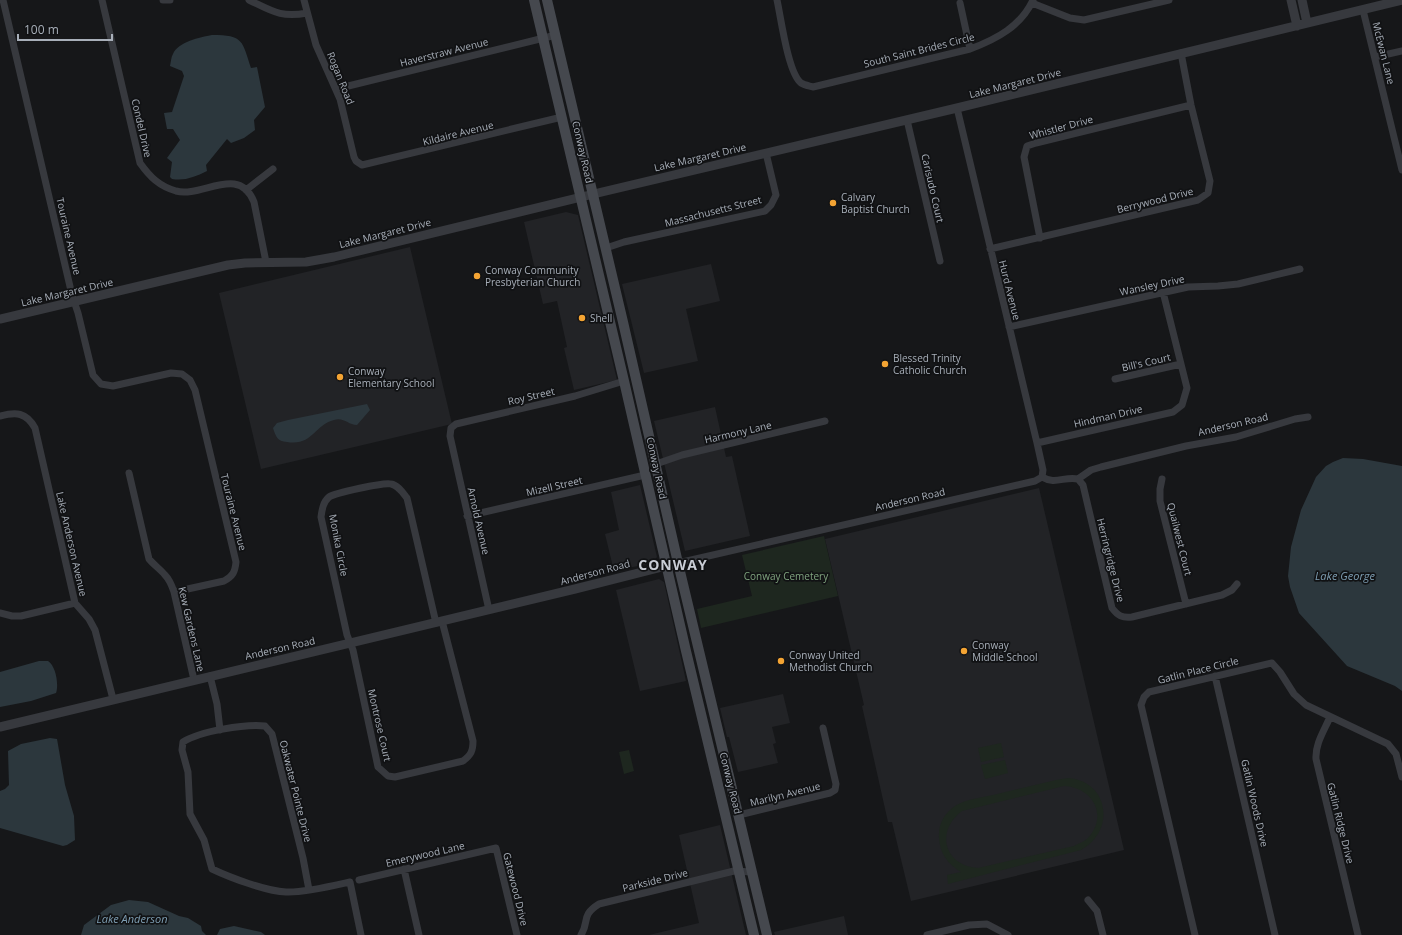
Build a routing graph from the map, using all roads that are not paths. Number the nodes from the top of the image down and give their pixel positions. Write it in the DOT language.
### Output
graph roads {
  1 [pos="3,0"];
  2 [pos="102,0"];
  3 [pos="163,0"];
  4 [pos="170,0"];
  5 [pos="249,0"];
  6 [pos="304,0"];
  7 [pos="534,0"];
  8 [pos="548,0"];
  9 [pos="777,0"];
  10 [pos="1291,0"];
  11 [pos="1302,0"];
  12 [pos="1402,0"];
  13 [pos="1164,1"];
  14 [pos="1033,2"];
  15 [pos="960,3"];
  16 [pos="1363,10"];
  17 [pos="307,13"];
  18 [pos="1307,23"];
  19 [pos="1297,26"];
  20 [pos="556,35"];
  21 [pos="543,38"];
  22 [pos="970,49"];
  23 [pos="1402,50"];
  24 [pos="1181,53"];
  25 [pos="1375,57"];
  26 [pos="336,89"];
  27 [pos="1191,105"];
  28 [pos="957,108"];
  29 [pos="562,118"];
  30 [pos="907,120"];
  31 [pos="766,153"];
  32 [pos="359,164"];
  33 [pos="273,169"];
  34 [pos="1402,170"];
  35 [pos="246,190"];
  36 [pos="593,194"];
  37 [pos="581,197"];
  38 [pos="1040,238"];
  39 [pos="606,248"];
  40 [pos="990,249"];
  41 [pos="940,261"];
  42 [pos="266,262"];
  43 [pos="1300,269"];
  44 [pos="1163,292"];
  45 [pos="75,302"];
  46 [pos="0,319"];
  47 [pos="1009,327"];
  48 [pos="1181,364"];
  49 [pos="1115,379"];
  50 [pos="624,381"];
  51 [pos="0,416"];
  52 [pos="1308,417"];
  53 [pos="825,422"];
  54 [pos="450,436"];
  55 [pos="637,438"];
  56 [pos="1036,443"];
  57 [pos="656,464"];
  58 [pos="129,473"];
  59 [pos="645,475"];
  60 [pos="1042,477"];
  61 [pos="1162,478"];
  62 [pos="1078,479"];
  63 [pos="467,516"];
  64 [pos="678,563"];
  65 [pos="666,566"];
  66 [pos="1237,584"];
  67 [pos="174,592"];
  68 [pos="75,603"];
  69 [pos="1186,604"];
  70 [pos="489,610"];
  71 [pos="0,613"];
  72 [pos="439,622"];
  73 [pos="350,643"];
  74 [pos="210,676"];
  75 [pos="1215,676"];
  76 [pos="194,680"];
  77 [pos="114,699"];
  78 [pos="698,700"];
  79 [pos="711,701"];
  80 [pos="1330,717"];
  81 [pos="0,727"];
  82 [pos="823,728"];
  83 [pos="220,730"];
  84 [pos="1402,777"];
  85 [pos="717,778"];
  86 [pos="739,815"];
  87 [pos="496,848"];
  88 [pos="404,869"];
  89 [pos="739,871"];
  90 [pos="752,872"];
  91 [pos="359,880"];
  92 [pos="309,890"];
  93 [pos="1088,900"];
  94 [pos="361,935"];
  95 [pos="419,935"];
  96 [pos="517,935"];
  97 [pos="581,935"];
  98 [pos="754,935"];
  99 [pos="767,935"];
  100 [pos="927,935"];
  101 [pos="1008,935"];
  102 [pos="1103,935"];
  103 [pos="1195,935"];
  104 [pos="1275,935"];
  105 [pos="1358,935"];
  1 -- 45 [label="street, Touraine Avenue"];
  2 -- 35 [label="street, Condel Drive"];
  3 -- 4 [label="street"];
  5 -- 17 [label="street"];
  6 -- 17 [label="street, Rogan Road"];
  7 -- 21 [label="main road, Conway Road"];
  8 -- 20 [label="main road, Conway Road"];
  9 -- 22 [label="street, South Saint Brides Circle"];
  10 -- 19 [label="street"];
  11 -- 18 [label="street"];
  12 -- 16 [label="street, Lake Margaret Drive"];
  13 -- 14 [label="street"];
  14 -- 22 [label="street, South Saint Brides Circle"];
  15 -- 22 [label="street"];
  16 -- 18 [label="street, Lake Margaret Drive"];
  16 -- 25 [label="street, McEwan Lane"];
  17 -- 26 [label="street, Rogan Road"];
  18 -- 19 [label="street, Lake Margaret Drive"];
  19 -- 24 [label="street, Lake Margaret Drive"];
  20 -- 21 [label="street, Haverstraw Avenue"];
  20 -- 36 [label="main road, Conway Road"];
  21 -- 26 [label="street, Haverstraw Avenue"];
  21 -- 29 [label="main road, Conway Road"];
  23 -- 25 [label="street"];
  24 -- 27 [label="street, Berrywood Drive"];
  24 -- 28 [label="street, Lake Margaret Drive"];
  25 -- 34 [label="street, McEwan Lane"];
  26 -- 32 [label="street, Rogan Road"];
  27 -- 38 [label="street, Whistler Drive"];
  27 -- 38 [label="street, Berrywood Drive"];
  28 -- 30 [label="street, Lake Margaret Drive"];
  28 -- 40 [label="street, Hurd Avenue"];
  29 -- 32 [label="street, Kildaire Avenue"];
  29 -- 37 [label="main road, Conway Road"];
  30 -- 31 [label="street, Lake Margaret Drive"];
  30 -- 41 [label="street, Carisudo Court"];
  31 -- 36 [label="street, Lake Margaret Drive"];
  31 -- 39 [label="street, Massachusetts Street"];
  33 -- 35 [label="street"];
  35 -- 42 [label="street"];
  36 -- 37 [label="street, Lake Margaret Drive"];
  36 -- 39 [label="main road, Conway Road"];
  37 -- 42 [label="street, Lake Margaret Drive"];
  37 -- 50 [label="main road, Conway Road"];
  38 -- 40 [label="street, Berrywood Drive"];
  39 -- 57 [label="main road, Conway Road"];
  40 -- 47 [label="street, Hurd Avenue"];
  42 -- 45 [label="street, Lake Margaret Drive"];
  43 -- 44 [label="street, Wansley Drive"];
  44 -- 47 [label="street, Wansley Drive"];
  44 -- 48 [label="street"];
  45 -- 46 [label="street, Lake Margaret Drive"];
  45 -- 67 [label="street, Touraine Avenue"];
  47 -- 56 [label="street, Hurd Avenue"];
  48 -- 49 [label="street, Bill's Court"];
  48 -- 56 [label="street, Hindman Drive"];
  50 -- 54 [label="street, Roy Street"];
  50 -- 55 [label="main road, Conway Road"];
  51 -- 68 [label="street, Lake Anderson Avenue"];
  52 -- 62 [label="street, Anderson Road"];
  53 -- 57 [label="street, Harmony Lane"];
  54 -- 63 [label="street, Arnold Avenue"];
  55 -- 57 [label="main road"];
  55 -- 59 [label="main road, Conway Road"];
  56 -- 60 [label="street, Hurd Avenue"];
  57 -- 64 [label="main road, Conway Road"];
  58 -- 67 [label="street, Kew Gardens Lane"];
  59 -- 63 [label="street, Mizell Street"];
  59 -- 65 [label="main road, Conway Road"];
  60 -- 62 [label="street, Anderson Road"];
  60 -- 64 [label="street, Anderson Road"];
  61 -- 69 [label="street, Quailwest Court"];
  62 -- 69 [label="street, Herringridge Drive"];
  63 -- 70 [label="street, Arnold Avenue"];
  64 -- 65 [label="street, Anderson Road"];
  64 -- 79 [label="main road, Conway Road"];
  65 -- 70 [label="street, Anderson Road"];
  65 -- 78 [label="main road, Conway Road"];
  66 -- 69 [label="street, Herringridge Drive"];
  67 -- 76 [label="street, Kew Gardens Lane"];
  68 -- 71 [label="street"];
  68 -- 77 [label="street, Lake Anderson Avenue"];
  70 -- 72 [label="street, Anderson Road"];
  72 -- 73 [label="street, Anderson Road"];
  72 -- 73 [label="street, Monika Circle"];
  72 -- 73 [label="street, Montrose Court"];
  73 -- 74 [label="street, Anderson Road"];
  74 -- 76 [label="street, Anderson Road"];
  74 -- 83 [label="street"];
  75 -- 80 [label="street, Gatlin Place Circle"];
  75 -- 103 [label="street, Gatlin Place Circle"];
  75 -- 104 [label="street, Gatlin Woods Drive"];
  76 -- 77 [label="street, Anderson Road"];
  77 -- 81 [label="street, Anderson Road"];
  78 -- 79 [label="street"];
  78 -- 85 [label="main road, Conway Road"];
  79 -- 86 [label="main road, Conway Road"];
  80 -- 84 [label="street, Gatlin Place Circle"];
  80 -- 105 [label="street, Gatlin Ridge Drive"];
  82 -- 86 [label="street, Marilyn Avenue"];
  83 -- 92 [label="street, Oakwater Pointe Drive"];
  83 -- 92 [label="street"];
  85 -- 86 [label="main road"];
  85 -- 89 [label="main road, Conway Road"];
  86 -- 90 [label="main road, Conway Road"];
  87 -- 88 [label="street, Emerywood Lane"];
  87 -- 96 [label="street, Gatewood Drive"];
  88 -- 91 [label="street, Emerywood Lane"];
  88 -- 95 [label="street"];
  89 -- 90 [label="street, Parkside Drive"];
  89 -- 97 [label="street, Parkside Drive"];
  89 -- 98 [label="main road, Conway Road"];
  90 -- 99 [label="main road, Conway Road"];
  92 -- 94 [label="street"];
  93 -- 102 [label="street"];
  100 -- 101 [label="street"];
}
